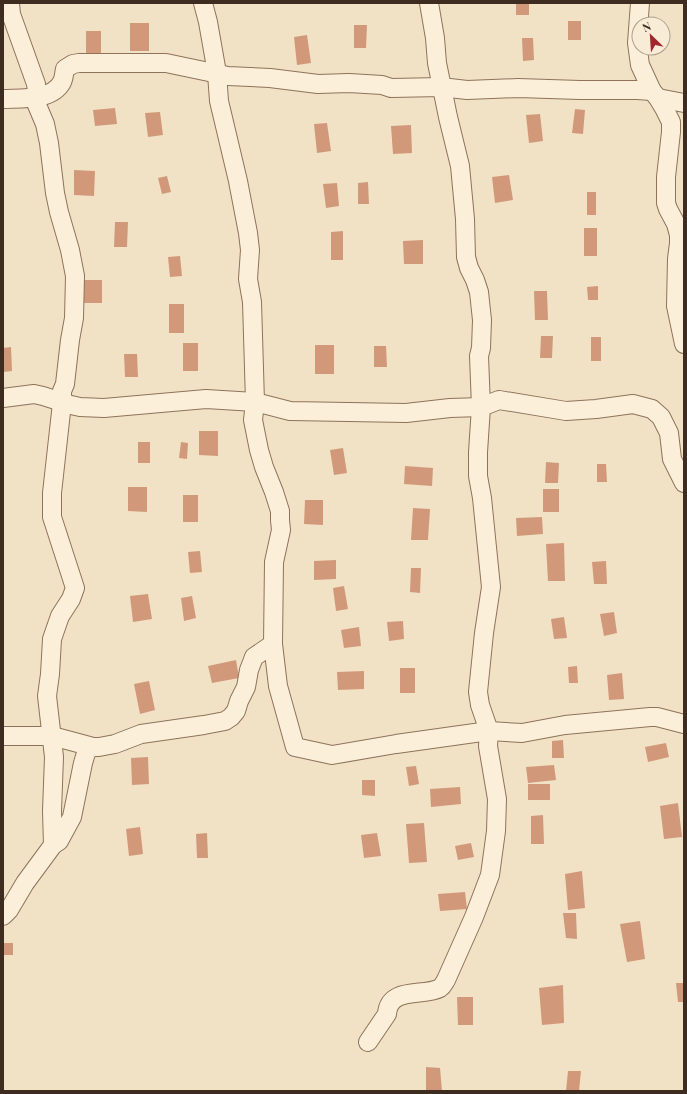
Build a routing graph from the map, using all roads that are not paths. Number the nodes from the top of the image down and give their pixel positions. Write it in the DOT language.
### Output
graph roads {
  1 [pos="10,3"];
  2 [pos="203,3"];
  3 [pos="429,3"];
  4 [pos="640,3"];
  5 [pos="217,73"];
  6 [pos="441,87"];
  7 [pos="655,95"];
  8 [pos="34,98"];
  9 [pos="3,99"];
  10 [pos="684,103"];
  11 [pos="677,117"];
  12 [pos="684,344"];
  13 [pos="3,398"];
  14 [pos="255,402"];
  15 [pos="62,403"];
  16 [pos="481,407"];
  17 [pos="684,483"];
  18 [pos="272,644"];
  19 [pos="684,724"];
  20 [pos="489,732"];
  21 [pos="3,736"];
  22 [pos="52,736"];
  23 [pos="93,747"];
  24 [pos="53,845"];
  25 [pos="3,916"];
  26 [pos="368,1042"];
  1 -- 8 [label="street"];
  2 -- 5 [label="street"];
  3 -- 6 [label="street"];
  4 -- 7 [label="street"];
  5 -- 6 [label="street"];
  5 -- 8 [label="street"];
  5 -- 14 [label="street"];
  6 -- 7 [label="street"];
  6 -- 16 [label="street"];
  7 -- 10 [label="street"];
  7 -- 11 [label="street"];
  8 -- 9 [label="street"];
  8 -- 15 [label="street"];
  11 -- 12 [label="street"];
  13 -- 15 [label="street"];
  14 -- 15 [label="street"];
  14 -- 16 [label="street"];
  14 -- 18 [label="street"];
  15 -- 22 [label="street"];
  16 -- 17 [label="street"];
  16 -- 20 [label="street"];
  18 -- 20 [label="street"];
  18 -- 23 [label="street"];
  19 -- 20 [label="street"];
  20 -- 26 [label="street"];
  21 -- 22 [label="street"];
  22 -- 23 [label="street"];
  22 -- 24 [label="street"];
  23 -- 24 [label="street"];
  24 -- 25 [label="street"];
}
